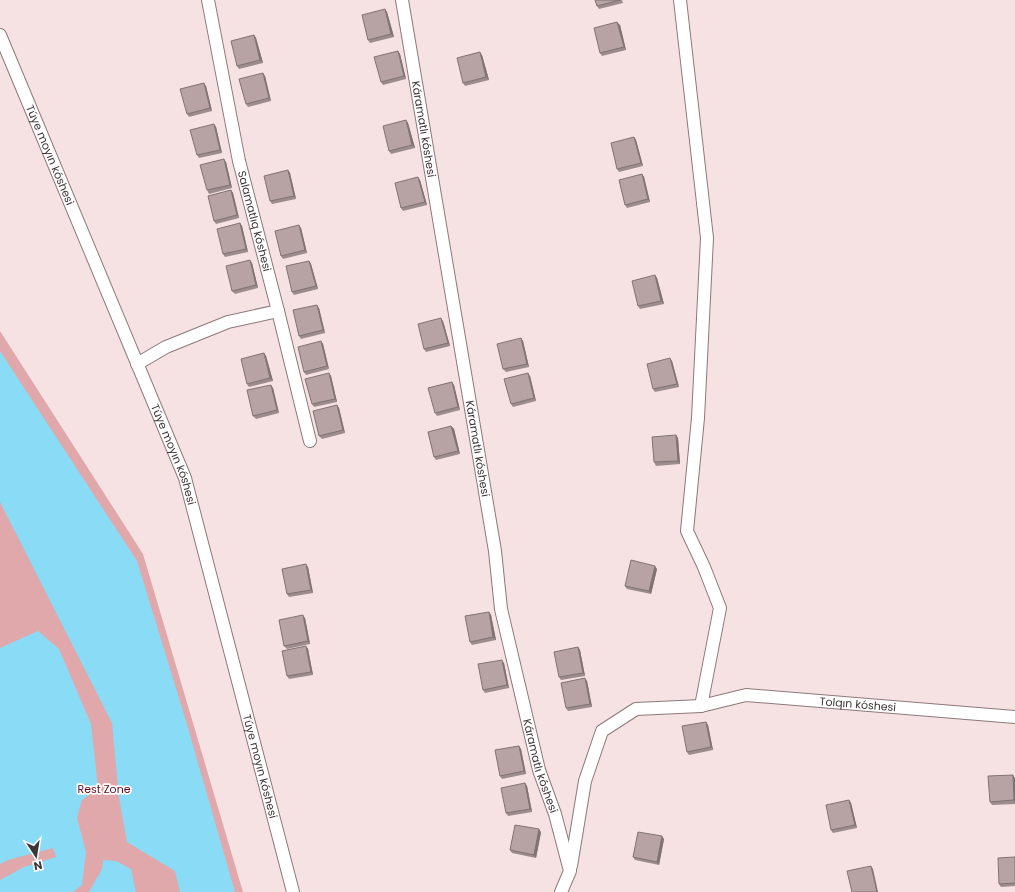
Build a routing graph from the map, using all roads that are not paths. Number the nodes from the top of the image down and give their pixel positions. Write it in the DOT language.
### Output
graph roads {
  1 [pos="208,0"];
  2 [pos="402,0"];
  3 [pos="680,0"];
  4 [pos="0,34"];
  5 [pos="278,310"];
  6 [pos="137,364"];
  7 [pos="310,441"];
  8 [pos="701,706"];
  9 [pos="1015,717"];
  10 [pos="570,871"];
  11 [pos="293,892"];
  12 [pos="561,892"];
  1 -- 5 [label="street, Salamatlıq kóshesi"];
  2 -- 10 [label="street, Káramatlı kóshesi"];
  3 -- 8 [label="street"];
  4 -- 6 [label="street, Túye moyın kóshesi"];
  5 -- 6 [label="street"];
  5 -- 7 [label="street, Salamatlıq kóshesi"];
  6 -- 11 [label="street, Túye moyın kóshesi"];
  8 -- 9 [label="street, Tolqın kóshesi"];
  8 -- 10 [label="street, Tolqın kóshesi"];
  10 -- 12 [label="street"];
}
